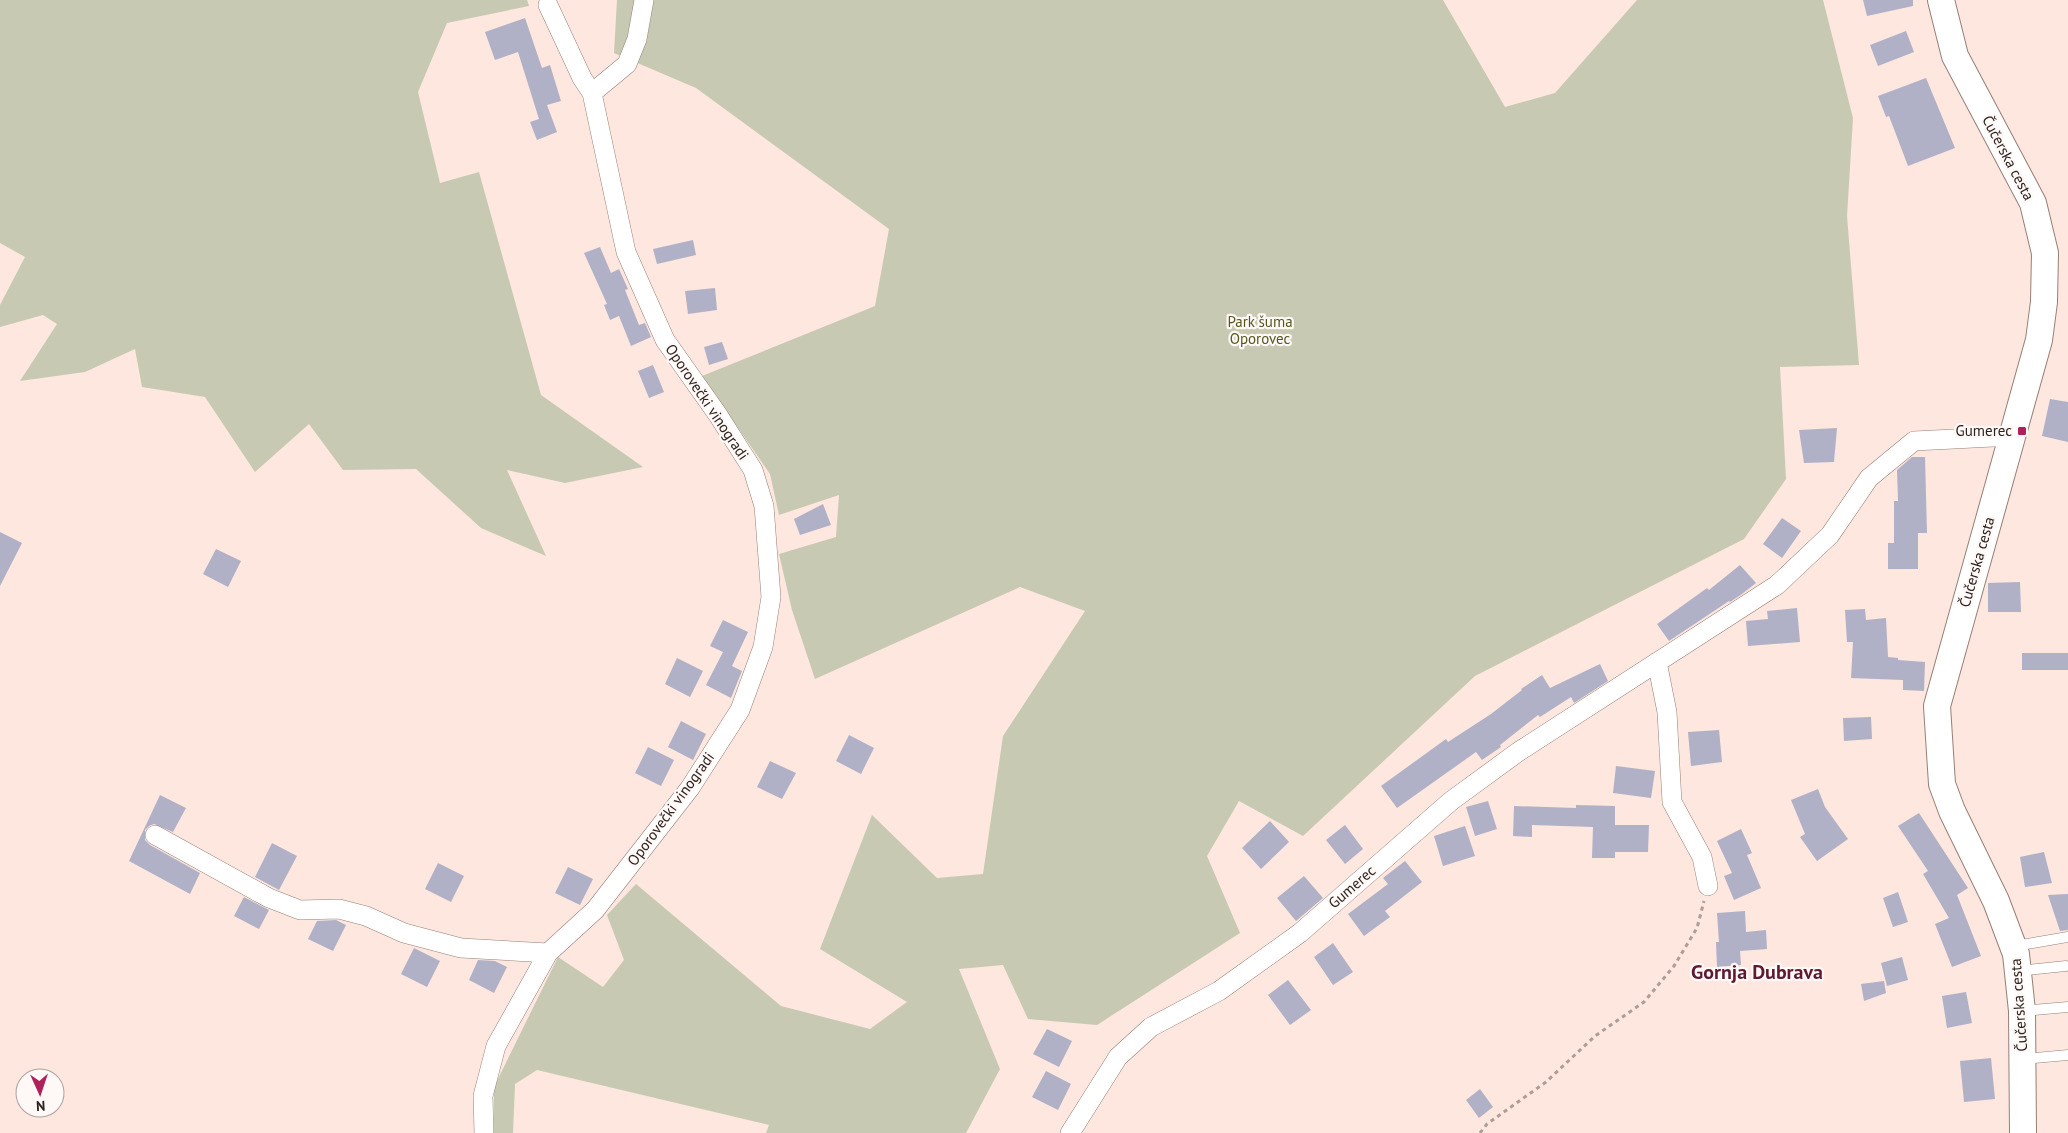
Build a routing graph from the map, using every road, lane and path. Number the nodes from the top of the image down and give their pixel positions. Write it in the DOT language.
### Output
graph roads {
  1 [pos="644,0"];
  2 [pos="1941,0"];
  3 [pos="548,4"];
  4 [pos="592,93"];
  5 [pos="2013,436"];
  6 [pos="1658,662"];
  7 [pos="155,835"];
  8 [pos="1708,886"];
  9 [pos="2068,937"];
  10 [pos="2013,946"];
  11 [pos="548,953"];
  12 [pos="2066,966"];
  13 [pos="2017,971"];
  14 [pos="2068,1007"];
  15 [pos="2022,1011"];
  16 [pos="2068,1055"];
  17 [pos="2023,1059"];
  18 [pos="484,1133"];
  19 [pos="1070,1133"];
  20 [pos="1480,1133"];
  21 [pos="2023,1133"];
  1 -- 4 [label="street"];
  2 -- 5 [label="street, Čučerska cesta"];
  3 -- 4 [label="street, Oporovečki vinogradi"];
  4 -- 11 [label="street, Oporovečki vinogradi"];
  5 -- 6 [label="street, Gumerec"];
  5 -- 10 [label="street, Čučerska cesta"];
  6 -- 8 [label="street"];
  6 -- 19 [label="street, Gumerec"];
  7 -- 11 [label="street"];
  8 -- 20 [label="path"];
  9 -- 10 [label="lane"];
  10 -- 13 [label="street, Čučerska cesta"];
  11 -- 18 [label="street, Oporovečki vinogradi"];
  12 -- 13 [label="lane"];
  13 -- 15 [label="street, Čučerska cesta"];
  14 -- 15 [label="lane"];
  15 -- 17 [label="street, Čučerska cesta"];
  16 -- 17 [label="lane"];
  17 -- 21 [label="street, Čučerska cesta"];
}
